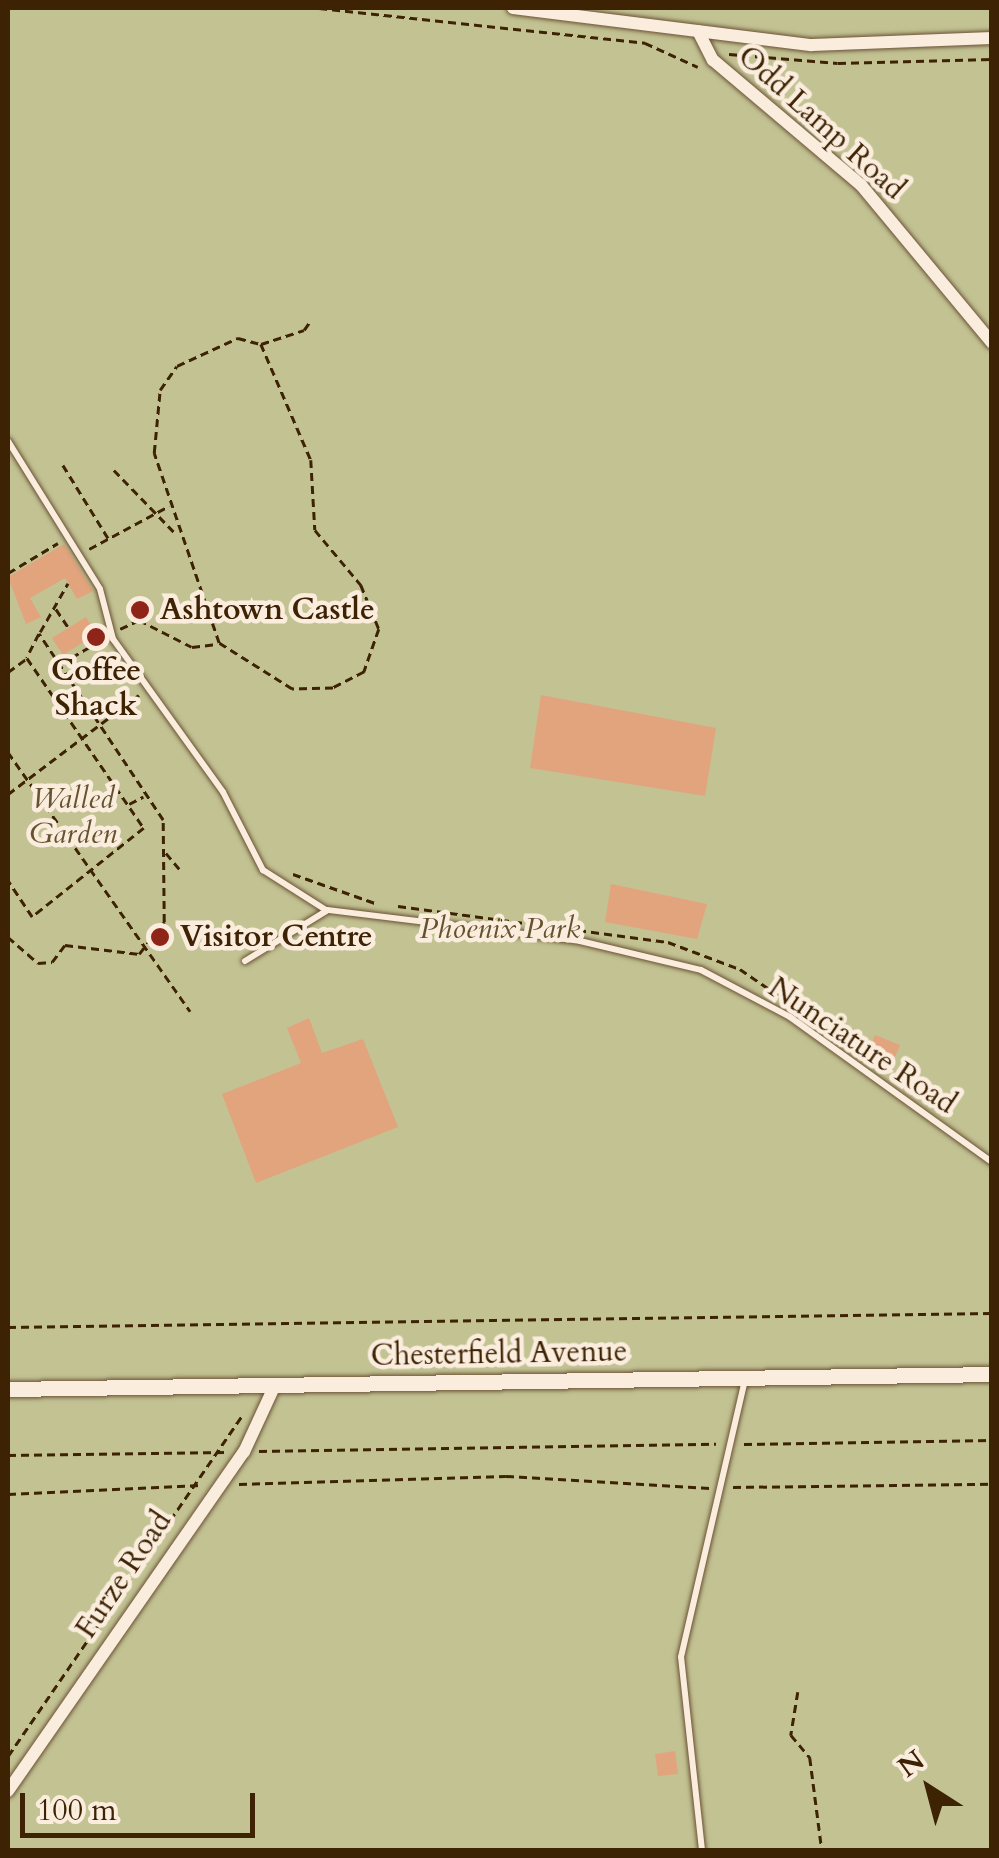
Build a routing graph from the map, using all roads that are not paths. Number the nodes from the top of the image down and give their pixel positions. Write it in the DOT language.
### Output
graph roads {
  1 [pos="513,8"];
  2 [pos="565,10"];
  3 [pos="698,31"];
  4 [pos="992,38"];
  5 [pos="992,344"];
  6 [pos="8,441"];
  7 [pos="328,910"];
  8 [pos="245,961"];
  9 [pos="992,1162"];
  10 [pos="992,1374"];
  11 [pos="746,1378"];
  12 [pos="275,1385"];
  13 [pos="8,1389"];
  14 [pos="8,1791"];
  15 [pos="702,1850"];
  1 -- 2 [label="street"];
  2 -- 3 [label="street"];
  3 -- 4 [label="street"];
  3 -- 5 [label="street, Odd Lamp Road"];
  6 -- 7 [label="lane"];
  7 -- 8 [label="lane"];
  7 -- 9 [label="lane, Nunciature Road"];
  10 -- 11 [label="street, Chesterfield Avenue"];
  11 -- 12 [label="street, Chesterfield Avenue"];
  11 -- 15 [label="lane"];
  12 -- 13 [label="street, Chesterfield Avenue"];
  12 -- 14 [label="street, Furze Road"];
}
